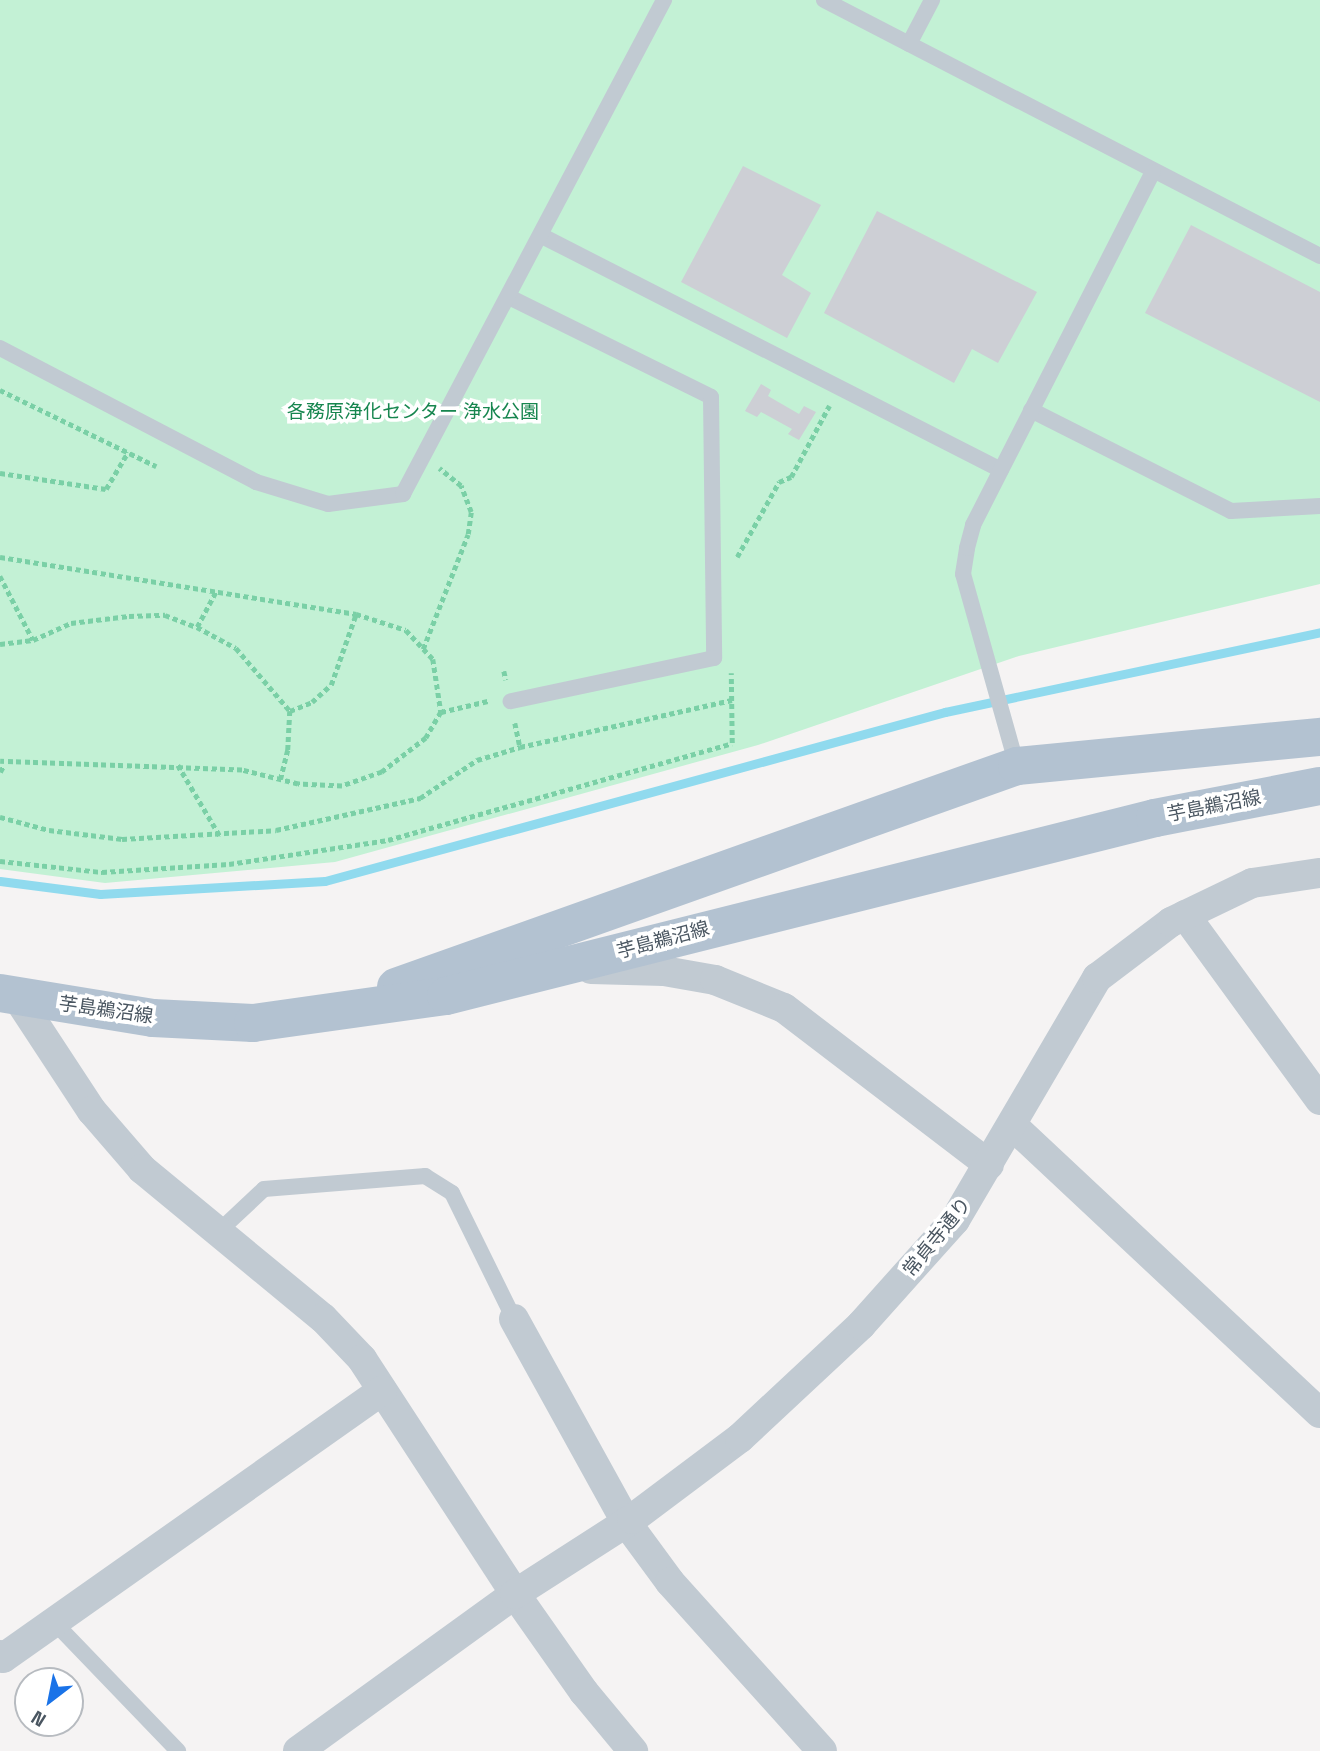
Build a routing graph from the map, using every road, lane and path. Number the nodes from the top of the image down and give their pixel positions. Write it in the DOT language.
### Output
graph roads {
  1 [pos="664,0"];
  2 [pos="824,0"];
  3 [pos="932,0"];
  4 [pos="909,44"];
  5 [pos="1153,172"];
  6 [pos="542,236"];
  7 [pos="1320,256"];
  8 [pos="509,298"];
  9 [pos="0,348"];
  10 [pos="0,390"];
  11 [pos="1031,410"];
  12 [pos="128,452"];
  13 [pos="422,459"];
  14 [pos="156,466"];
  15 [pos="1001,470"];
  16 [pos="0,473"];
  17 [pos="1320,506"];
  18 [pos="0,557"];
  19 [pos="0,576"];
  20 [pos="216,592"];
  21 [pos="356,614"];
  22 [pos="197,627"];
  23 [pos="33,640"];
  24 [pos="0,644"];
  25 [pos="423,649"];
  26 [pos="504,671"];
  27 [pos="510,698"];
  28 [pos="732,700"];
  29 [pos="290,711"];
  30 [pos="441,712"];
  31 [pos="1320,737"];
  32 [pos="520,747"];
  33 [pos="2,763"];
  34 [pos="178,765"];
  35 [pos="1017,766"];
  36 [pos="0,772"];
  37 [pos="281,779"];
  38 [pos="1320,786"];
  39 [pos="0,817"];
  40 [pos="221,836"];
  41 [pos="1320,873"];
  42 [pos="1185,915"];
  43 [pos="557,968"];
  44 [pos="8,995"];
  45 [pos="306,1018"];
  46 [pos="1320,1100"];
  47 [pos="1013,1126"];
  48 [pos="989,1165"];
  49 [pos="217,1233"];
  50 [pos="513,1319"];
  51 [pos="382,1391"];
  52 [pos="1320,1412"];
  53 [pos="626,1522"];
  54 [pos="514,1594"];
  55 [pos="52,1620"];
  56 [pos="0,1655"];
  57 [pos="178,1751"];
  58 [pos="298,1751"];
  59 [pos="633,1751"];
  60 [pos="822,1751"];
  1 -- 6 [label="lane"];
  2 -- 4 [label="lane"];
  3 -- 4 [label="lane"];
  4 -- 5 [label="lane"];
  5 -- 7 [label="lane"];
  5 -- 11 [label="lane"];
  6 -- 8 [label="lane"];
  6 -- 15 [label="lane"];
  8 -- 13 [label="lane"];
  8 -- 27 [label="lane"];
  9 -- 13 [label="lane"];
  10 -- 12 [label="path"];
  11 -- 15 [label="lane"];
  11 -- 17 [label="lane"];
  12 -- 14 [label="path"];
  12 -- 16 [label="path"];
  13 -- 25 [label="path"];
  15 -- 35 [label="lane"];
  18 -- 20 [label="path"];
  19 -- 23 [label="path"];
  20 -- 21 [label="path"];
  20 -- 22 [label="path"];
  21 -- 25 [label="path"];
  21 -- 29 [label="path"];
  22 -- 23 [label="path"];
  22 -- 29 [label="path"];
  23 -- 24 [label="path"];
  25 -- 30 [label="path"];
  26 -- 27 [label="path"];
  27 -- 30 [label="path"];
  27 -- 32 [label="path"];
  28 -- 32 [label="path"];
  29 -- 37 [label="path"];
  30 -- 37 [label="path"];
  31 -- 35 [label="main road"];
  32 -- 40 [label="path"];
  33 -- 34 [label="path"];
  33 -- 36 [label="path"];
  34 -- 37 [label="path"];
  34 -- 40 [label="path"];
  35 -- 45 [label="main road"];
  38 -- 43 [label="main road, 芋島鵜沼線"];
  39 -- 40 [label="path"];
  41 -- 42 [label="street, 常貞寺通り"];
  42 -- 46 [label="street"];
  42 -- 47 [label="street, 常貞寺通り"];
  43 -- 45 [label="main road, 芋島鵜沼線"];
  43 -- 48 [label="street"];
  44 -- 45 [label="main road, 芋島鵜沼線"];
  44 -- 49 [label="street"];
  47 -- 48 [label="street, 常貞寺通り"];
  47 -- 52 [label="street"];
  48 -- 53 [label="street, 常貞寺通り"];
  49 -- 50 [label="lane"];
  49 -- 51 [label="street"];
  50 -- 53 [label="street"];
  51 -- 54 [label="street"];
  51 -- 55 [label="street"];
  53 -- 54 [label="street, 常貞寺通り"];
  53 -- 60 [label="street"];
  54 -- 58 [label="street, 常貞寺通り"];
  54 -- 59 [label="street"];
  55 -- 56 [label="street"];
  55 -- 57 [label="lane"];
}
